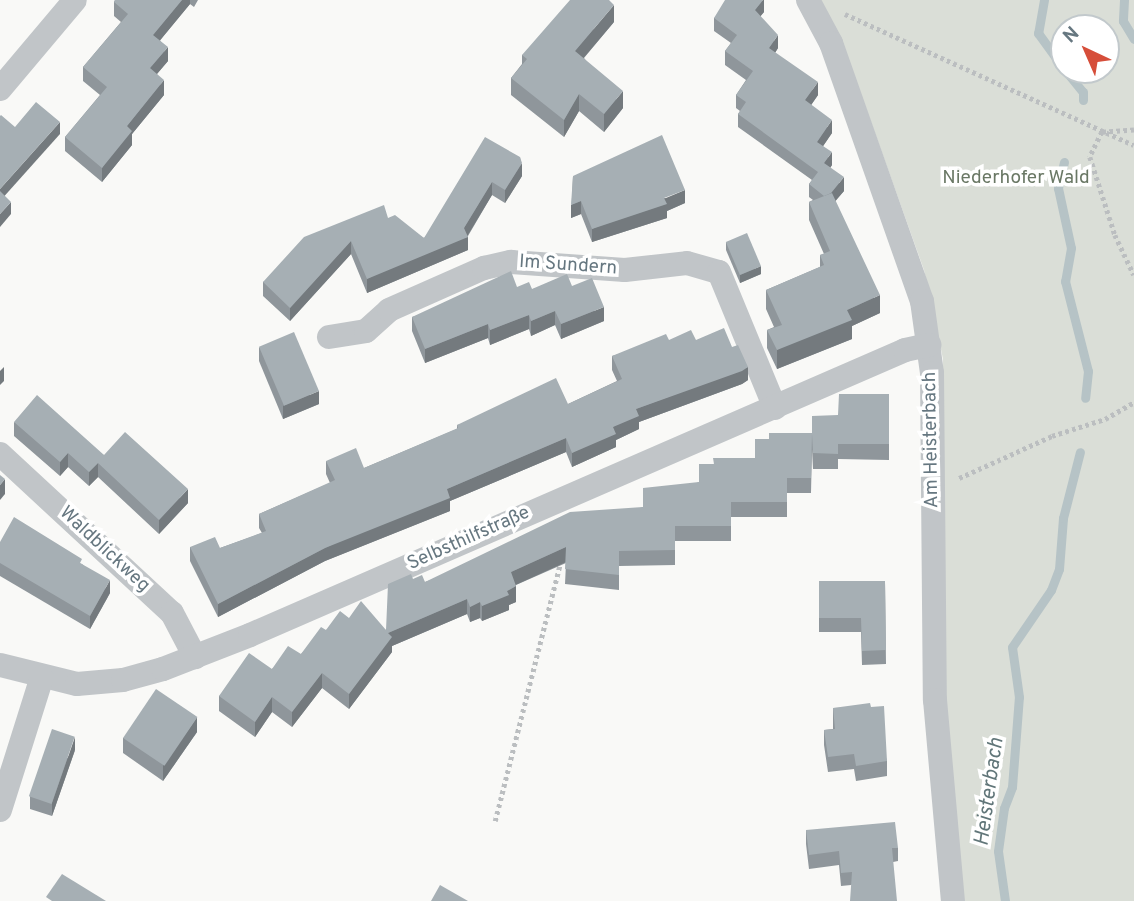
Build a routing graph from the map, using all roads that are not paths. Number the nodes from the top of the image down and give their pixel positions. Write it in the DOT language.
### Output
graph roads {
  1 [pos="75,0"];
  2 [pos="812,5"];
  3 [pos="0,89"];
  4 [pos="329,337"];
  5 [pos="929,345"];
  6 [pos="775,408"];
  7 [pos="0,454"];
  8 [pos="195,657"];
  9 [pos="0,665"];
  10 [pos="43,677"];
  11 [pos="0,810"];
  12 [pos="953,901"];
  1 -- 3 [label="street"];
  2 -- 5 [label="street, Am Heisterbach"];
  4 -- 6 [label="street, Im Sundern"];
  5 -- 6 [label="street, Selbsthilfstraße"];
  5 -- 12 [label="street, Am Heisterbach"];
  6 -- 8 [label="street, Selbsthilfstraße"];
  7 -- 8 [label="street, Waldblickweg"];
  8 -- 10 [label="street, Selbsthilfstraße"];
  9 -- 10 [label="street, Selbsthilfstraße"];
  10 -- 11 [label="street"];
}
